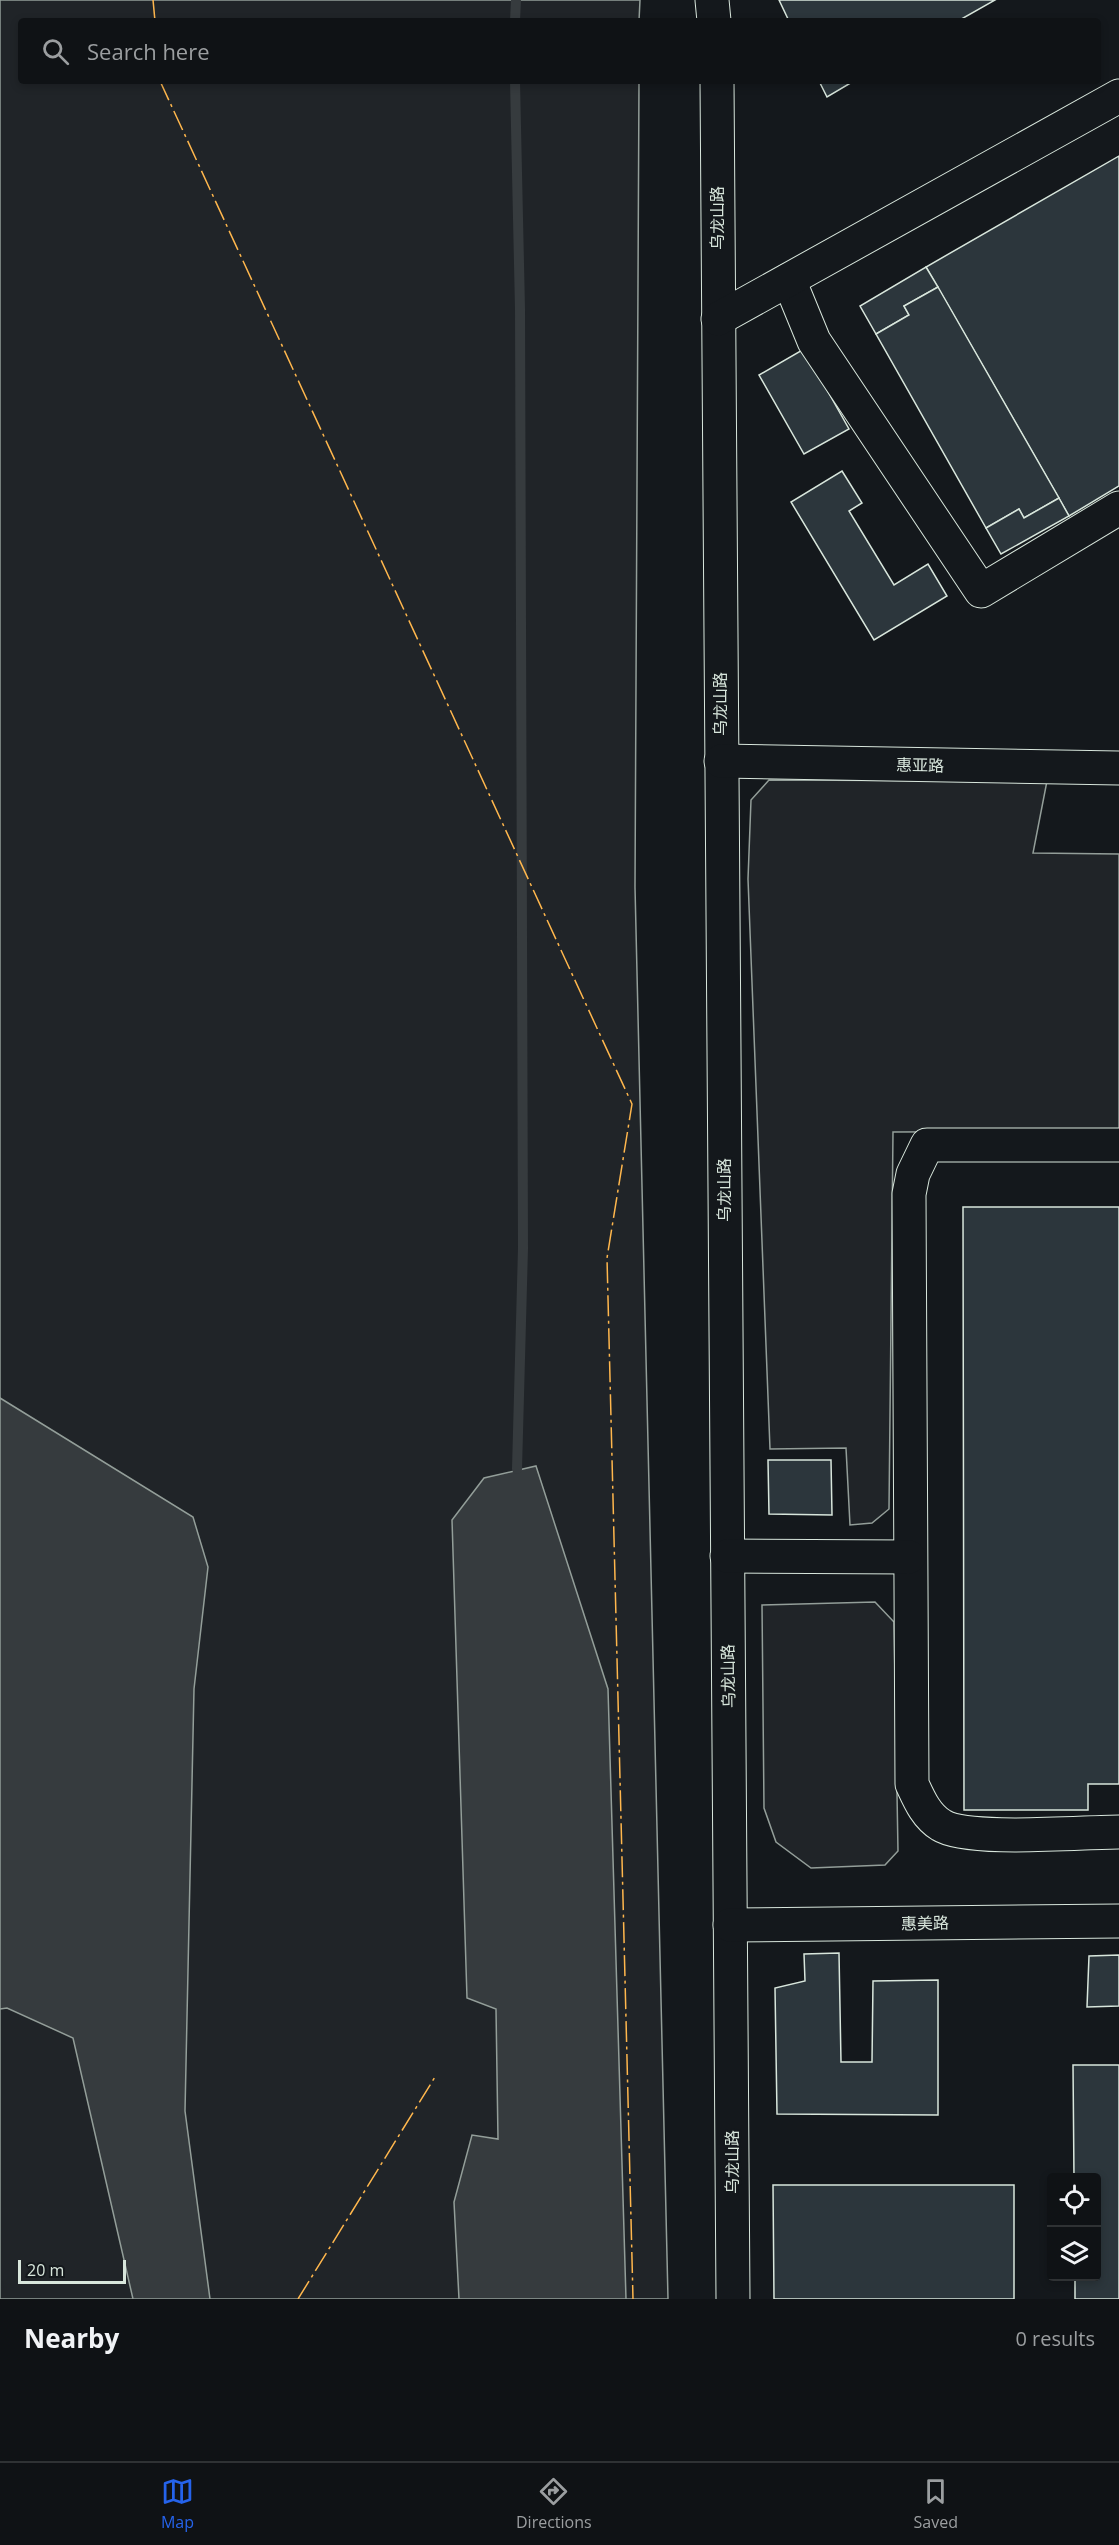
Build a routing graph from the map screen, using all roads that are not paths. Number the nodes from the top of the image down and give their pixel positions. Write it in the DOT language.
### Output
graph roads {
  1 [pos="712,0"];
  2 [pos="714,18"];
  3 [pos="717,84"];
  4 [pos="1119,96"];
  5 [pos="789,279"];
  6 [pos="718,319"];
  7 [pos="1119,508"];
  8 [pos="721,761"];
  9 [pos="1119,768"];
  10 [pos="1119,1146"];
  11 [pos="727,1556"];
  12 [pos="909,1557"];
  13 [pos="1119,1832"];
  14 [pos="1119,1921"];
  15 [pos="730,1925"];
  16 [pos="733,2299"];
  1 -- 2 [label="street"];
  3 -- 6 [label="street, 乌龙山路"];
  4 -- 5 [label="street"];
  5 -- 6 [label="street"];
  5 -- 7 [label="street"];
  6 -- 8 [label="street, 乌龙山路"];
  8 -- 9 [label="street, 惠亚路"];
  8 -- 11 [label="street, 乌龙山路"];
  10 -- 12 [label="street"];
  11 -- 12 [label="street"];
  11 -- 15 [label="street, 乌龙山路"];
  12 -- 13 [label="street"];
  14 -- 15 [label="street, 惠美路"];
  15 -- 16 [label="street, 乌龙山路"];
}
